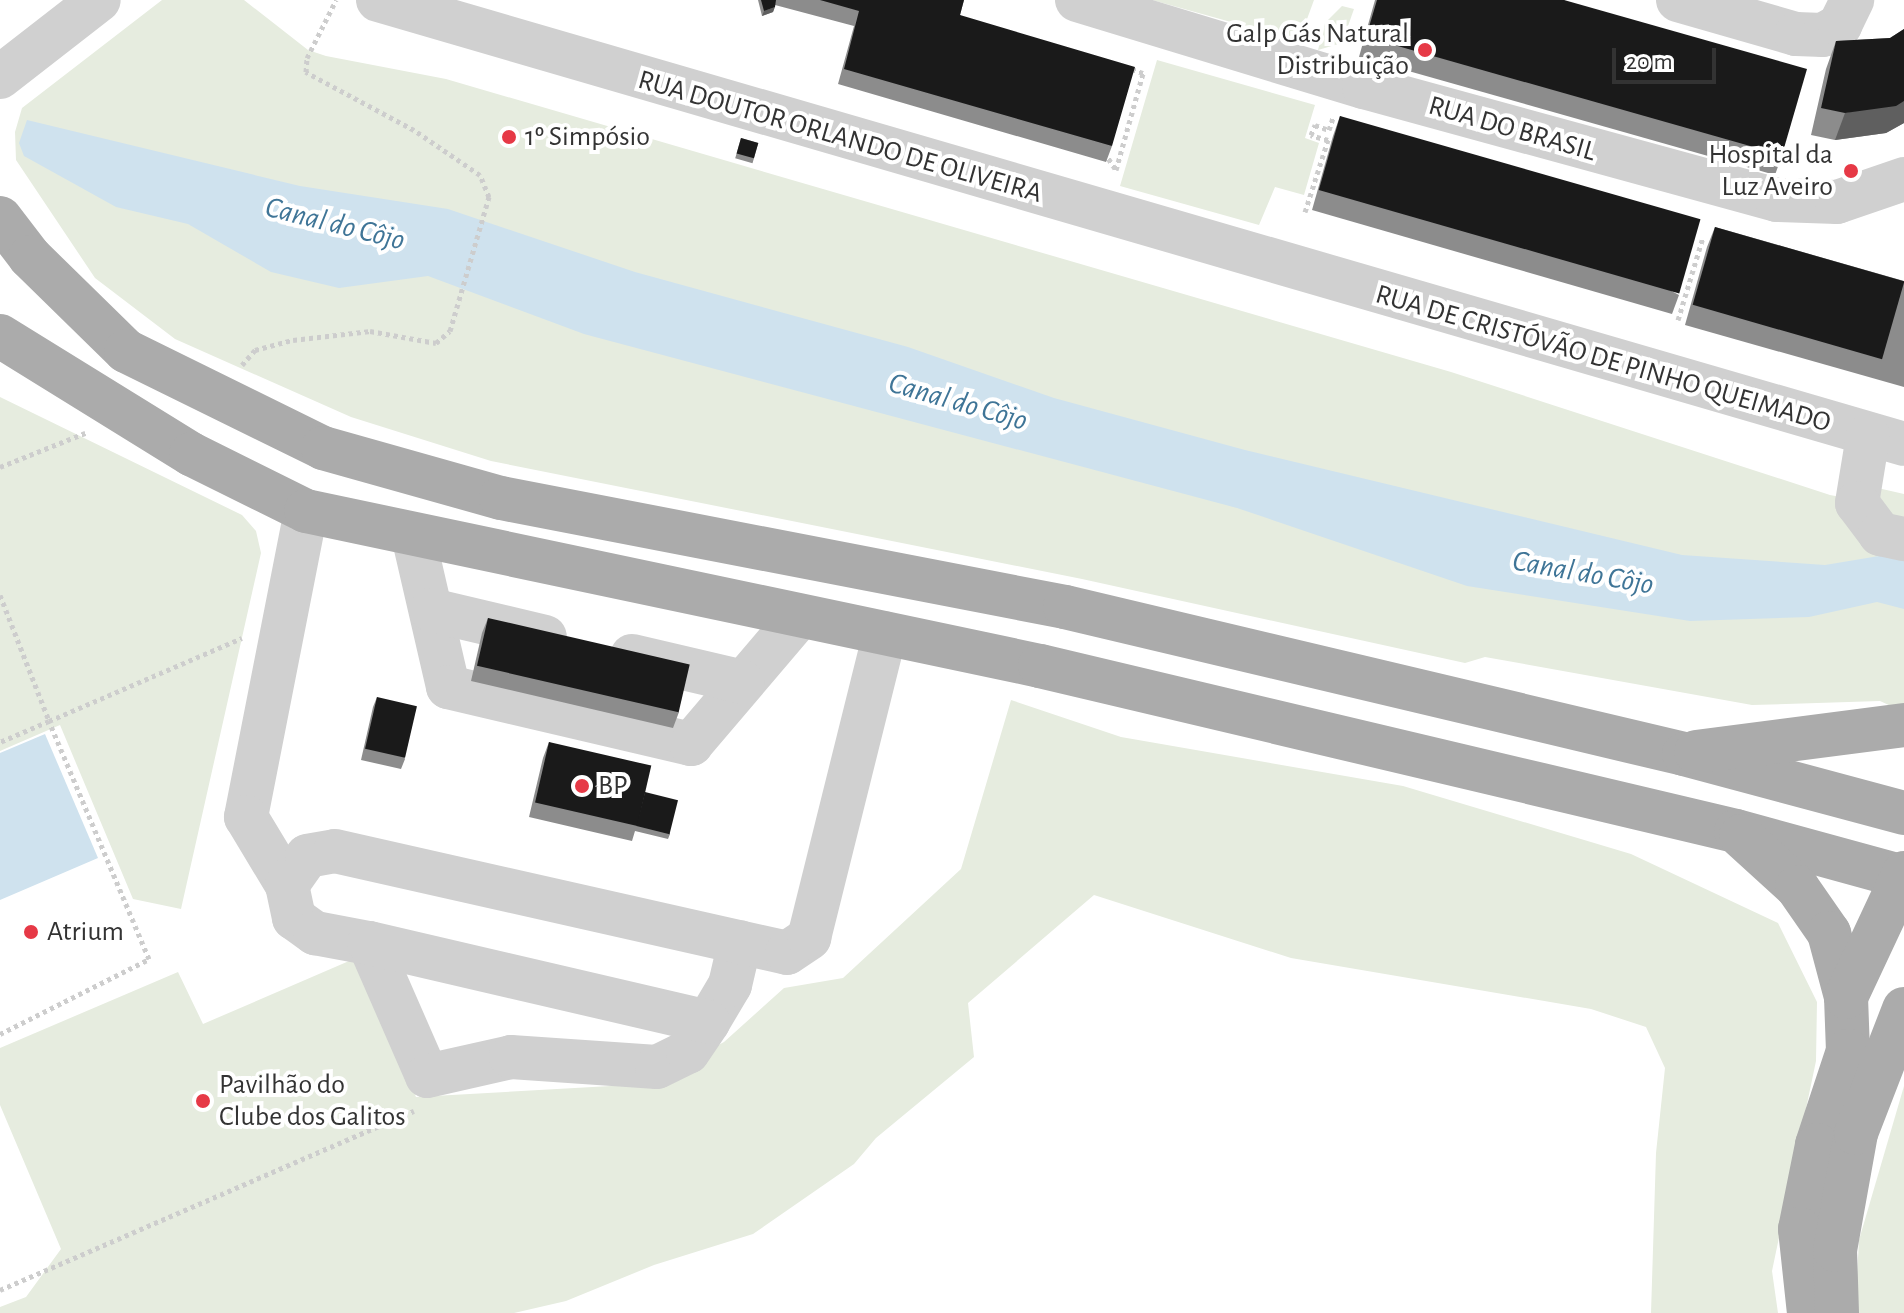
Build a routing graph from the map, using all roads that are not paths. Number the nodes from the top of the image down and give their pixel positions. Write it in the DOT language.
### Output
graph roads {
  1 [pos="99,0"];
  2 [pos="378,0"];
  3 [pos="1077,0"];
  4 [pos="1678,0"];
  5 [pos="1852,0"];
  6 [pos="0,77"];
  7 [pos="1904,179"];
  8 [pos="0,218"];
  9 [pos="1302,271"];
  10 [pos="0,336"];
  11 [pos="1886,440"];
  12 [pos="306,511"];
  13 [pos="413,535"];
  14 [pos="1904,539"];
  15 [pos="431,610"];
  16 [pos="800,616"];
  17 [pos="885,633"];
  18 [pos="743,682"];
  19 [pos="1904,725"];
  20 [pos="1684,754"];
  21 [pos="1904,813"];
  22 [pos="1736,831"];
  23 [pos="1902,875"];
  24 [pos="287,885"];
  25 [pos="740,942"];
  26 [pos="369,943"];
  27 [pos="1846,997"];
  28 [pos="1904,1009"];
  29 [pos="708,1022"];
  30 [pos="1809,1313"];
  31 [pos="1837,1313"];
  1 -- 6 [label="street"];
  2 -- 9 [label="street, RUA DOUTOR ORLANDO DE OLIVEIRA"];
  3 -- 7 [label="street, RUA DO BRASIL"];
  4 -- 5 [label="street"];
  8 -- 20 [label="main road"];
  9 -- 11 [label="street, RUA DE CRISTÓVÃO DE PINHO QUEIMADO"];
  10 -- 12 [label="main road"];
  11 -- 14 [label="street"];
  12 -- 13 [label="main road"];
  12 -- 24 [label="street"];
  13 -- 15 [label="street"];
  13 -- 16 [label="main road"];
  15 -- 18 [label="street"];
  15 -- 18 [label="street"];
  16 -- 17 [label="main road"];
  16 -- 18 [label="street"];
  17 -- 22 [label="main road"];
  17 -- 25 [label="street"];
  19 -- 20 [label="main road"];
  20 -- 21 [label="main road"];
  22 -- 23 [label="main road"];
  22 -- 27 [label="main road"];
  23 -- 27 [label="main road"];
  24 -- 25 [label="street"];
  24 -- 26 [label="street"];
  25 -- 29 [label="street"];
  26 -- 29 [label="street"];
  26 -- 29 [label="street"];
  27 -- 30 [label="main road"];
  28 -- 31 [label="main road"];
}
